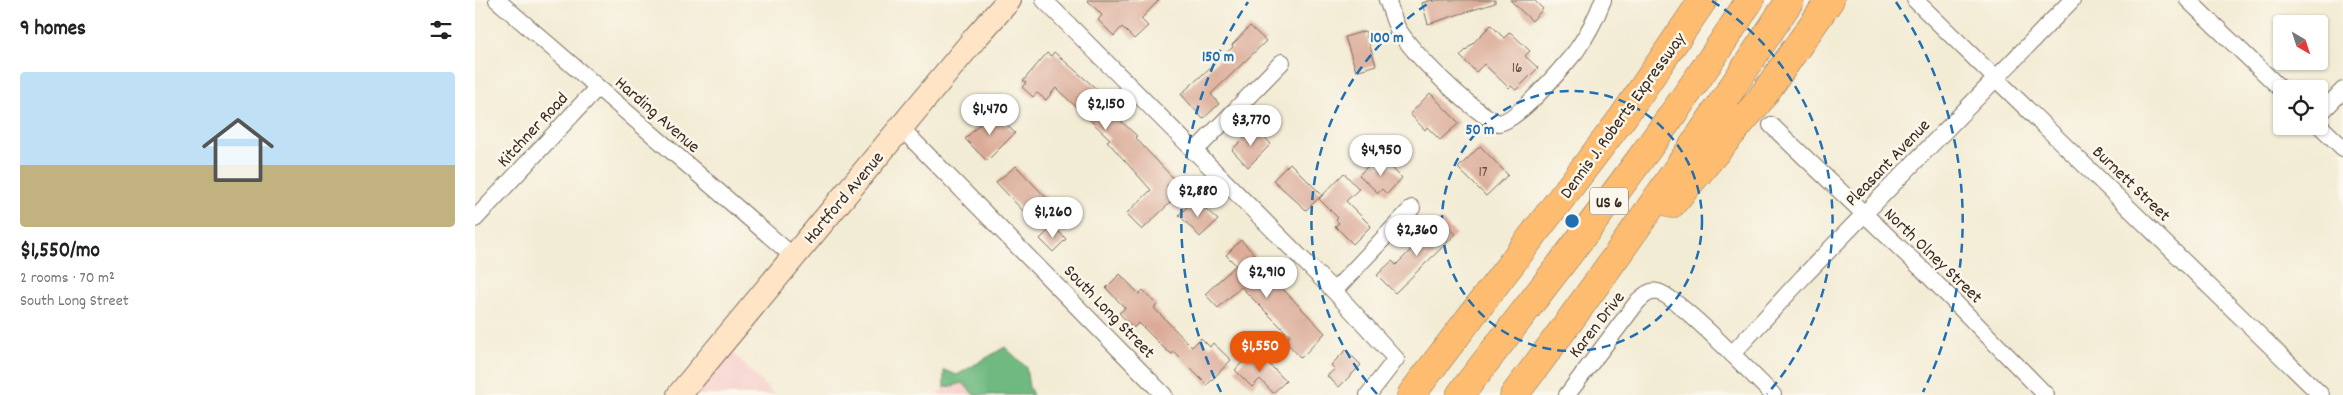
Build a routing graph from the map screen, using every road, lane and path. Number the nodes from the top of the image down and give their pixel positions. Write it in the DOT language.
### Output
graph roads {
  1 [pos="1009,0"];
  2 [pos="1044,0"];
  3 [pos="1387,0"];
  4 [pos="1603,0"];
  5 [pos="1703,0"];
  6 [pos="1749,0"];
  7 [pos="1790,0"];
  8 [pos="1830,0"];
  9 [pos="1915,0"];
  10 [pos="2072,0"];
  11 [pos="2188,0"];
  12 [pos="504,2"];
  13 [pos="1282,62"];
  14 [pos="1995,78"];
  15 [pos="2273,81"];
  16 [pos="597,88"];
  17 [pos="2343,90"];
  18 [pos="2328,106"];
  19 [pos="1771,125"];
  20 [pos="901,128"];
  21 [pos="2328,134"];
  22 [pos="2343,148"];
  23 [pos="1194,152"];
  24 [pos="1412,208"];
  25 [pos="1864,215"];
  26 [pos="475,219"];
  27 [pos="794,257"];
  28 [pos="1334,290"];
  29 [pos="1585,303"];
  30 [pos="1732,354"];
  31 [pos="679,395"];
  32 [pos="1164,395"];
  33 [pos="1368,395"];
  34 [pos="1411,395"];
  35 [pos="1460,395"];
  36 [pos="1515,395"];
  37 [pos="1567,395"];
  38 [pos="1773,395"];
  39 [pos="2046,395"];
  40 [pos="2321,395"];
  1 -- 20 [label="main road, Hartford Avenue"];
  2 -- 23 [label="street"];
  3 -- 4 [label="street"];
  5 -- 34 [label="highway, Dennis J. Roberts Expressway / US 6"];
  6 -- 35 [label="highway, US 6"];
  7 -- 29 [label="highway"];
  8 -- 29 [label="highway"];
  9 -- 14 [label="street, Burnett Street"];
  10 -- 14 [label="street, Pleasant Avenue"];
  11 -- 15 [label="street"];
  12 -- 16 [label="street, Harding Avenue"];
  13 -- 23 [label="street"];
  14 -- 25 [label="street, Pleasant Avenue"];
  14 -- 40 [label="street, Burnett Street"];
  16 -- 26 [label="street, Kitchner Road"];
  16 -- 27 [label="street, Harding Avenue"];
  17 -- 18 [label="street"];
  19 -- 25 [label="street, North Olney Street"];
  20 -- 27 [label="main road, Hartford Avenue"];
  20 -- 32 [label="street, South Long Street"];
  21 -- 22 [label="street"];
  23 -- 28 [label="street"];
  24 -- 28 [label="street"];
  25 -- 30 [label="street, Pleasant Avenue"];
  25 -- 39 [label="street, North Olney Street"];
  27 -- 31 [label="main road, Hartford Avenue"];
  28 -- 33 [label="street"];
  29 -- 36 [label="highway"];
  30 -- 37 [label="street, Karen Drive"];
  30 -- 38 [label="street"];
}
